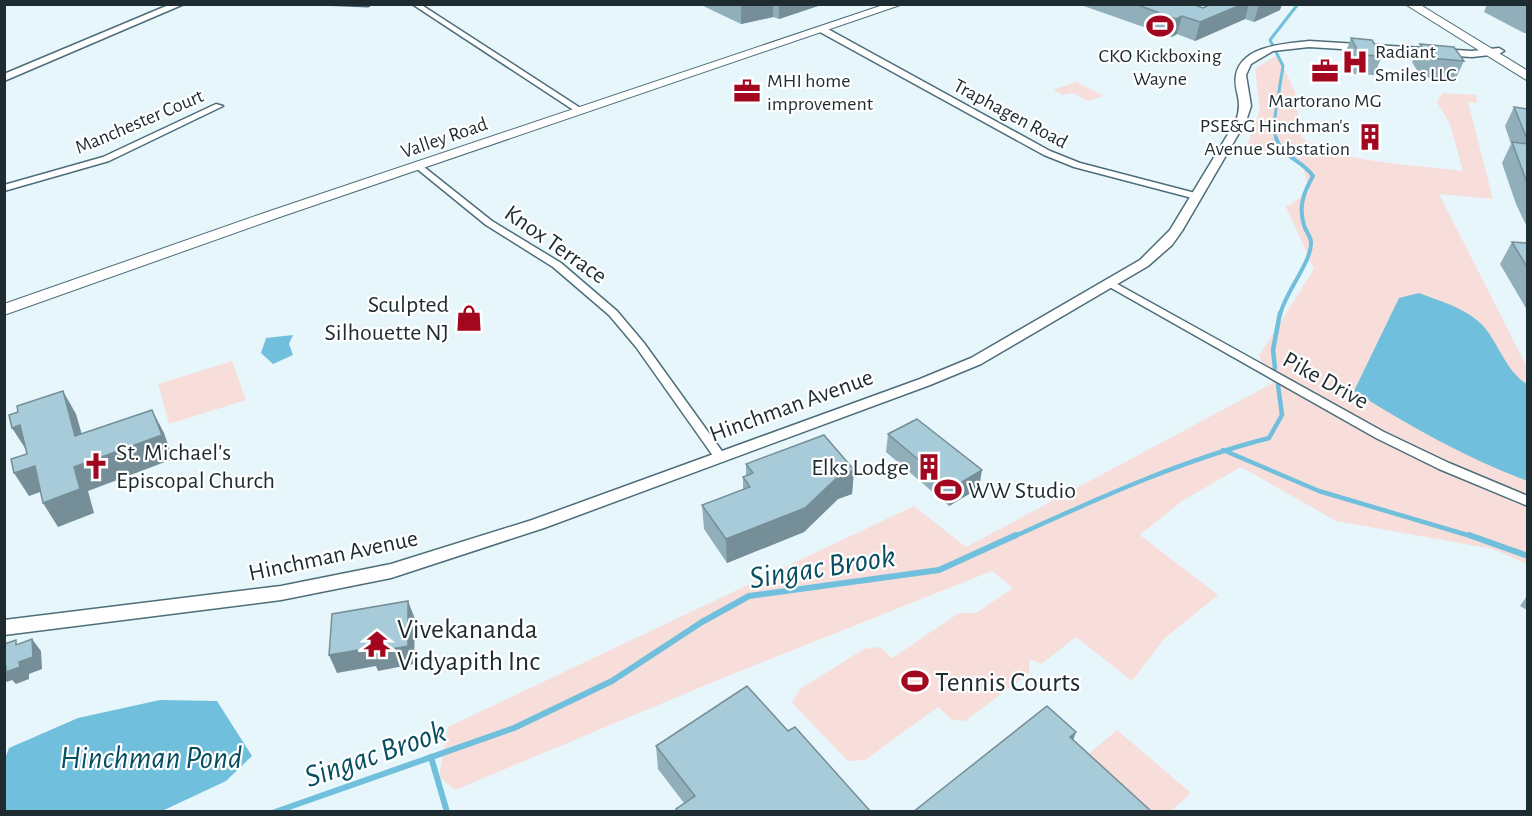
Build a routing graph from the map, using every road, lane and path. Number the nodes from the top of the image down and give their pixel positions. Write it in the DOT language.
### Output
graph roads {
  1 [pos="180,4"];
  2 [pos="322,4"];
  3 [pos="368,4"];
  4 [pos="416,4"];
  5 [pos="898,4"];
  6 [pos="1410,4"];
  7 [pos="1421,4"];
  8 [pos="823,30"];
  9 [pos="1465,38"];
  10 [pos="1448,52"];
  11 [pos="1494,52"];
  12 [pos="1527,69"];
  13 [pos="1527,77"];
  14 [pos="4,78"];
  15 [pos="219,106"];
  16 [pos="581,111"];
  17 [pos="419,166"];
  18 [pos="4,188"];
  19 [pos="1196,196"];
  20 [pos="1110,283"];
  21 [pos="4,310"];
  22 [pos="720,457"];
  23 [pos="1527,501"];
  24 [pos="4,628"];
  1 -- 14 [label="street"];
  2 -- 3 [label="street"];
  4 -- 16 [label="street"];
  5 -- 8 [label="main road, Valley Road"];
  6 -- 9 [label="main road"];
  7 -- 11 [label="main road"];
  8 -- 16 [label="main road, Valley Road"];
  8 -- 19 [label="street, Traphagen Road"];
  9 -- 10 [label="street"];
  9 -- 11 [label="main road"];
  10 -- 11 [label="street, Hinchman Avenue"];
  10 -- 19 [label="street, Hinchman Avenue"];
  11 -- 12 [label="main road"];
  11 -- 13 [label="main road"];
  15 -- 18 [label="street, Manchester Court"];
  16 -- 17 [label="main road, Valley Road"];
  17 -- 21 [label="main road, Valley Road"];
  17 -- 22 [label="street, Knox Terrace"];
  19 -- 20 [label="street, Hinchman Avenue"];
  20 -- 22 [label="street, Hinchman Avenue"];
  20 -- 23 [label="street, Pike Drive"];
  22 -- 24 [label="street, Hinchman Avenue"];
}
